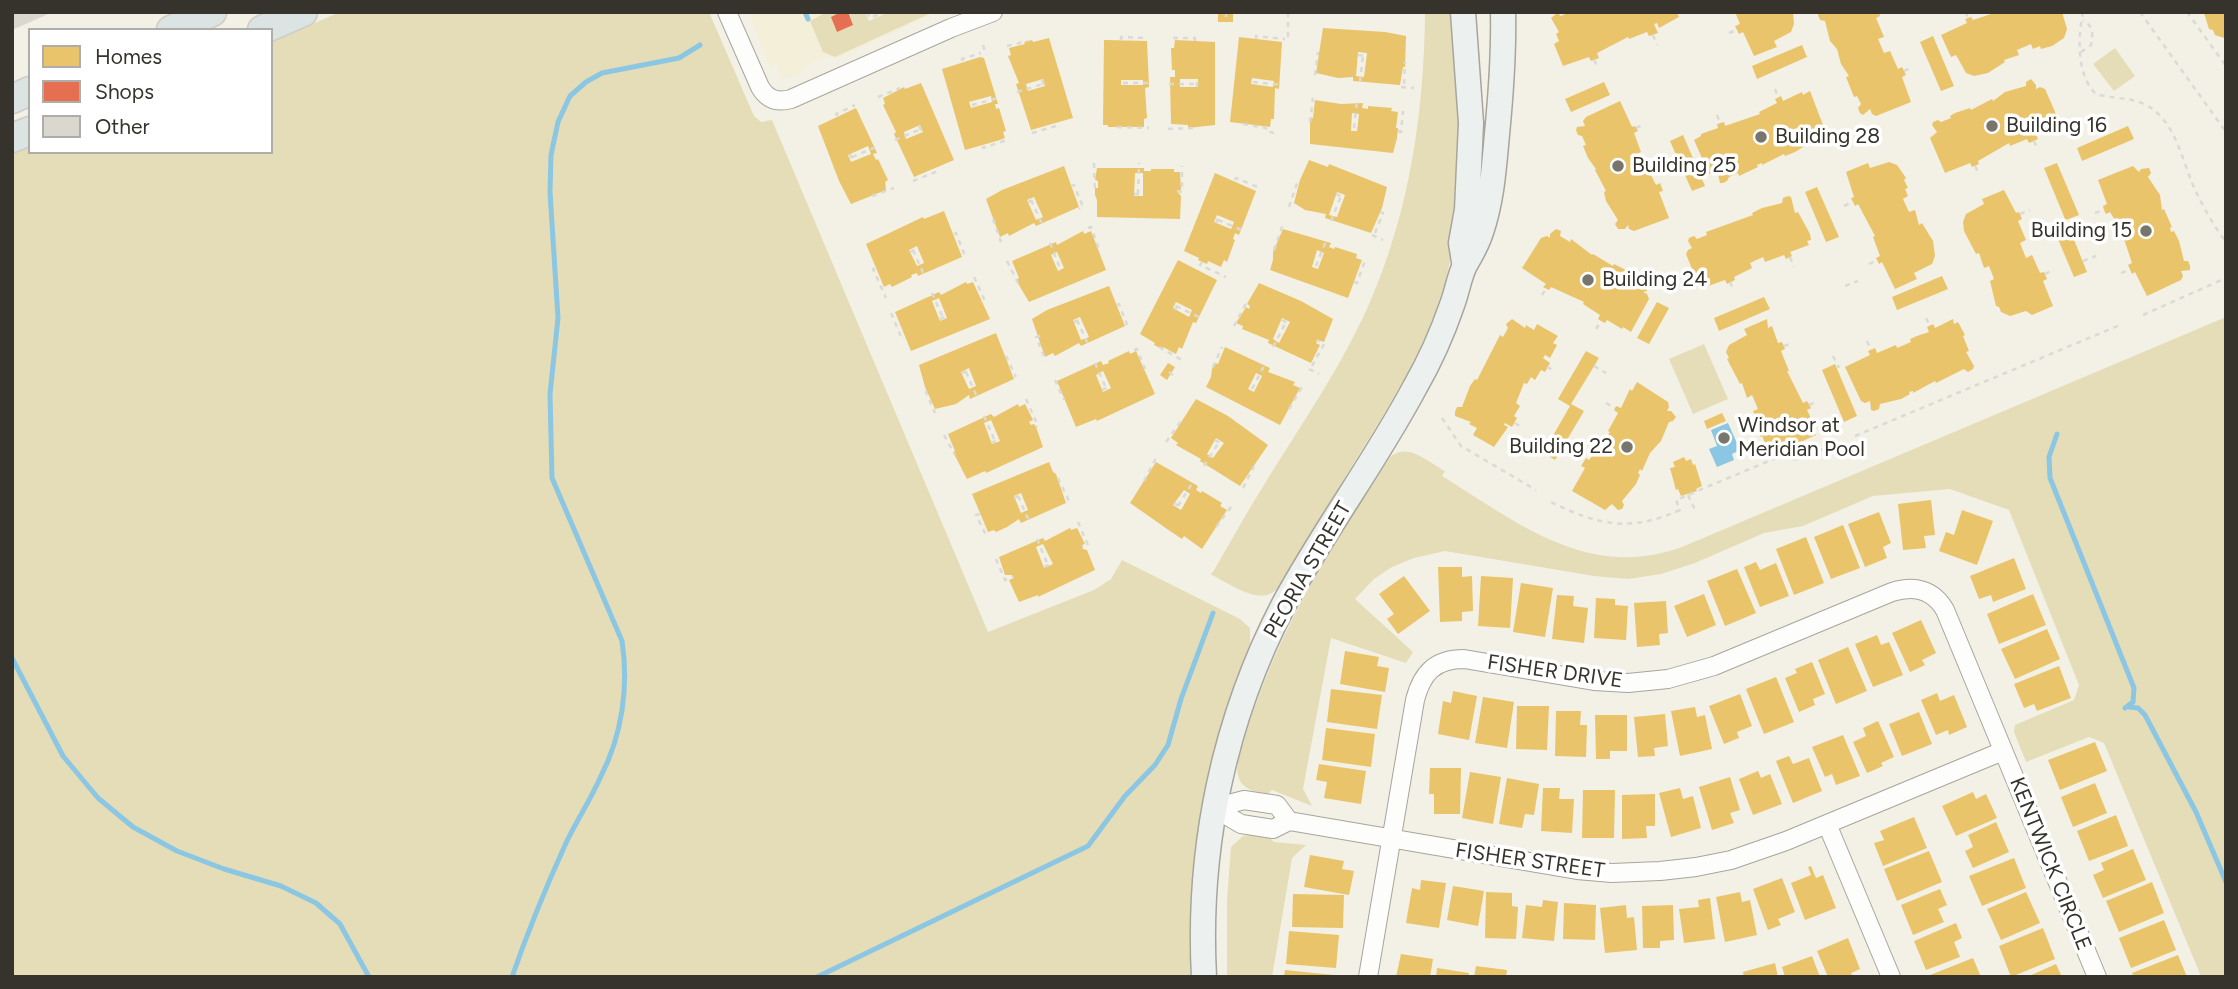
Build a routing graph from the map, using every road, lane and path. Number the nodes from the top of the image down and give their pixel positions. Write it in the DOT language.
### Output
graph roads {
  1 [pos="212,12"];
  2 [pos="303,12"];
  3 [pos="727,12"];
  4 [pos="867,12"];
  5 [pos="884,12"];
  6 [pos="993,12"];
  7 [pos="1226,12"];
  8 [pos="1288,12"];
  9 [pos="1463,12"];
  10 [pos="1503,12"];
  11 [pos="1965,12"];
  12 [pos="2083,12"];
  13 [pos="2140,12"];
  14 [pos="2187,12"];
  15 [pos="1226,17"];
  16 [pos="1968,18"];
  17 [pos="2082,19"];
  18 [pos="177,24"];
  19 [pos="267,28"];
  20 [pos="1737,30"];
  21 [pos="1729,33"];
  22 [pos="1653,35"];
  23 [pos="1148,38"];
  24 [pos="1173,38"];
  25 [pos="1256,39"];
  26 [pos="1121,40"];
  27 [pos="1028,41"];
  28 [pos="1195,41"];
  29 [pos="1657,45"];
  30 [pos="983,46"];
  31 [pos="1007,46"];
  32 [pos="1318,52"];
  33 [pos="2081,52"];
  34 [pos="981,53"];
  35 [pos="986,55"];
  36 [pos="1362,55"];
  37 [pos="1594,60"];
  38 [pos="962,61"];
  39 [pos="1405,62"];
  40 [pos="2226,66"];
  41 [pos="1913,67"];
  42 [pos="1598,68"];
  43 [pos="1904,71"];
  44 [pos="1315,75"];
  45 [pos="1197,79"];
  46 [pos="1253,81"];
  47 [pos="1360,82"];
  48 [pos="1043,83"];
  49 [pos="1123,83"];
  50 [pos="1149,83"];
  51 [pos="1169,84"];
  52 [pos="1282,85"];
  53 [pos="1414,88"];
  54 [pos="900,89"];
  55 [pos="1775,89"];
  56 [pos="28,92"];
  57 [pos="1017,92"];
  58 [pos="878,97"];
  59 [pos="1778,97"];
  60 [pos="998,98"];
  61 [pos="1313,98"];
  62 [pos="12,99"];
  63 [pos="1357,101"];
  64 [pos="855,105"];
  65 [pos="972,105"];
  66 [pos="1403,111"];
  67 [pos="1717,115"];
  68 [pos="837,116"];
  69 [pos="1310,122"];
  70 [pos="1720,123"];
  71 [pos="1055,124"];
  72 [pos="1243,124"];
  73 [pos="1643,125"];
  74 [pos="1117,127"];
  75 [pos="1149,128"];
  76 [pos="1193,128"];
  77 [pos="1354,128"];
  78 [pos="1636,128"];
  79 [pos="920,129"];
  80 [pos="1168,129"];
  81 [pos="1398,131"];
  82 [pos="2226,132"];
  83 [pos="1032,133"];
  84 [pos="1274,133"];
  85 [pos="1010,139"];
  86 [pos="895,140"];
  87 [pos="2034,141"];
  88 [pos="983,146"];
  89 [pos="876,147"];
  90 [pos="2038,150"];
  91 [pos="851,157"];
  92 [pos="1094,163"];
  93 [pos="1139,163"];
  94 [pos="1182,166"];
  95 [pos="1975,166"];
  96 [pos="937,169"];
  97 [pos="1979,174"];
  98 [pos="1235,180"];
  99 [pos="913,181"];
  100 [pos="1299,184"];
  101 [pos="1071,186"];
  102 [pos="894,188"];
  103 [pos="1260,188"];
  104 [pos="1095,191"];
  105 [pos="1177,191"];
  106 [pos="1138,194"];
  107 [pos="872,196"];
  108 [pos="1340,196"];
  109 [pos="1031,200"];
  110 [pos="1853,202"];
  111 [pos="1844,206"];
  112 [pos="1289,207"];
  113 [pos="1079,209"];
  114 [pos="2030,210"];
  115 [pos="2104,210"];
  116 [pos="1380,212"];
  117 [pos="2020,214"];
  118 [pos="2095,214"];
  119 [pos="993,219"];
  120 [pos="1218,220"];
  121 [pos="1331,221"];
  122 [pos="1042,224"];
  123 [pos="1283,224"];
  124 [pos="1088,228"];
  125 [pos="1244,231"];
  126 [pos="954,234"];
  127 [pos="1383,240"];
  128 [pos="1326,241"];
  129 [pos="1001,242"];
  130 [pos="2226,242"];
  131 [pos="1049,243"];
  132 [pos="918,248"];
  133 [pos="1099,249"];
  134 [pos="1274,250"];
  135 [pos="965,256"];
  136 [pos="2096,256"];
  137 [pos="1790,257"];
  138 [pos="1366,258"];
  139 [pos="1877,260"];
  140 [pos="1007,261"];
  141 [pos="2083,261"];
  142 [pos="1869,264"];
  143 [pos="1216,265"];
  144 [pos="1316,266"];
  145 [pos="1464,266"];
  146 [pos="1794,267"];
  147 [pos="1060,268"];
  148 [pos="875,269"];
  149 [pos="1198,270"];
  150 [pos="2054,270"];
  151 [pos="2130,270"];
  152 [pos="1214,271"];
  153 [pos="2045,274"];
  154 [pos="2120,274"];
  155 [pos="924,275"];
  156 [pos="974,277"];
  157 [pos="1212,277"];
  158 [pos="1226,277"];
  159 [pos="2226,278"];
  160 [pos="1858,281"];
  161 [pos="1354,282"];
  162 [pos="1730,282"];
  163 [pos="1018,283"];
  164 [pos="1845,286"];
  165 [pos="1546,289"];
  166 [pos="1734,291"];
  167 [pos="932,293"];
  168 [pos="1542,295"];
  169 [pos="886,298"];
  170 [pos="981,302"];
  171 [pos="1117,305"];
  172 [pos="1176,306"];
  173 [pos="1250,307"];
  174 [pos="891,313"];
  175 [pos="2143,315"];
  176 [pos="943,318"];
  177 [pos="1927,318"];
  178 [pos="1203,319"];
  179 [pos="1077,321"];
  180 [pos="1601,321"];
  181 [pos="1286,322"];
  182 [pos="2120,325"];
  183 [pos="1234,326"];
  184 [pos="1930,326"];
  185 [pos="1125,328"];
  186 [pos="1596,329"];
  187 [pos="1040,336"];
  188 [pos="904,338"];
  189 [pos="1317,340"];
  190 [pos="1867,341"];
  191 [pos="1088,344"];
  192 [pos="1790,344"];
  193 [pos="1273,346"];
  194 [pos="1784,346"];
  195 [pos="1159,347"];
  196 [pos="1135,350"];
  197 [pos="1221,350"];
  198 [pos="1871,350"];
  199 [pos="1006,356"];
  200 [pos="1833,356"];
  201 [pos="1182,360"];
  202 [pos="1046,361"];
  203 [pos="1095,363"];
  204 [pos="1265,364"];
  205 [pos="1594,366"];
  206 [pos="1213,367"];
  207 [pos="1548,367"];
  208 [pos="1839,368"];
  209 [pos="1145,369"];
  210 [pos="1553,370"];
  211 [pos="966,372"];
  212 [pos="1169,372"];
  213 [pos="1606,373"];
  214 [pos="1319,374"];
  215 [pos="1015,375"];
  216 [pos="1174,376"];
  217 [pos="1055,380"];
  218 [pos="1302,387"];
  219 [pos="1106,388"];
  220 [pos="1252,389"];
  221 [pos="927,391"];
  222 [pos="977,397"];
  223 [pos="1026,399"];
  224 [pos="1064,400"];
  225 [pos="1816,402"];
  226 [pos="1606,403"];
  227 [pos="1809,405"];
  228 [pos="1615,408"];
  229 [pos="1289,409"];
  230 [pos="934,413"];
  231 [pos="984,416"];
  232 [pos="1442,418"];
  233 [pos="1181,421"];
  234 [pos="1515,423"];
  235 [pos="1036,427"];
  236 [pos="1521,427"];
  237 [pos="944,435"];
  238 [pos="1855,436"];
  239 [pos="995,441"];
  240 [pos="1166,442"];
  241 [pos="1219,442"];
  242 [pos="1832,445"];
  243 [pos="955,455"];
  244 [pos="1577,457"];
  245 [pos="1156,458"];
  246 [pos="1584,462"];
  247 [pos="1204,466"];
  248 [pos="1254,466"];
  249 [pos="1058,478"];
  250 [pos="1144,481"];
  251 [pos="1193,482"];
  252 [pos="1243,488"];
  253 [pos="1536,490"];
  254 [pos="1688,495"];
  255 [pos="1018,496"];
  256 [pos="1069,501"];
  257 [pos="1552,502"];
  258 [pos="1178,506"];
  259 [pos="1695,510"];
  260 [pos="1238,511"];
  261 [pos="979,514"];
  262 [pos="1028,521"];
  263 [pos="1078,522"];
  264 [pos="1216,527"];
  265 [pos="986,536"];
  266 [pos="1037,539"];
  267 [pos="1082,547"];
  268 [pos="996,559"];
  269 [pos="1048,565"];
  270 [pos="1013,577"];
  271 [pos="2003,751"];
  272 [pos="1214,808"];
  273 [pos="1827,824"];
  274 [pos="1391,839"];
  275 [pos="1204,977"];
  276 [pos="1368,977"];
  277 [pos="1891,977"];
  278 [pos="2097,977"];
  1 -- 18 [label="main road"];
  2 -- 19 [label="main road"];
  3 -- 6 [label="street"];
  4 -- 5 [label="path"];
  7 -- 15 [label="path"];
  8 -- 25 [label="path"];
  9 -- 145 [label="main road, PEORIA STREET"];
  10 -- 145 [label="main road, PEORIA STREET"];
  11 -- 16 [label="path"];
  12 -- 17 [label="path"];
  13 -- 82 [label="path"];
  14 -- 40 [label="path"];
  17 -- 33 [label="path"];
  17 -- 33 [label="path"];
  20 -- 21 [label="path"];
  22 -- 29 [label="path"];
  23 -- 26 [label="path"];
  24 -- 28 [label="path"];
  27 -- 31 [label="path"];
  30 -- 35 [label="path"];
  32 -- 44 [label="path"];
  33 -- 130 [label="path"];
  34 -- 38 [label="path"];
  36 -- 47 [label="path"];
  37 -- 42 [label="path"];
  39 -- 53 [label="path"];
  41 -- 43 [label="path"];
  45 -- 51 [label="path"];
  46 -- 52 [label="path"];
  48 -- 57 [label="path"];
  49 -- 50 [label="path"];
  54 -- 58 [label="path"];
  55 -- 59 [label="path"];
  56 -- 62 [label="main road"];
  60 -- 65 [label="path"];
  61 -- 69 [label="path"];
  63 -- 77 [label="path"];
  64 -- 68 [label="path"];
  66 -- 81 [label="path"];
  67 -- 70 [label="path"];
  71 -- 83 [label="path"];
  72 -- 84 [label="path"];
  73 -- 78 [label="path"];
  74 -- 75 [label="path"];
  76 -- 80 [label="path"];
  79 -- 86 [label="path"];
  85 -- 88 [label="path"];
  87 -- 90 [label="path"];
  89 -- 91 [label="path"];
  92 -- 104 [label="path"];
  93 -- 106 [label="path"];
  94 -- 105 [label="path"];
  95 -- 97 [label="path"];
  96 -- 99 [label="path"];
  98 -- 103 [label="path"];
  100 -- 112 [label="path"];
  101 -- 113 [label="path"];
  102 -- 107 [label="path"];
  108 -- 121 [label="path"];
  109 -- 122 [label="path"];
  110 -- 111 [label="path"];
  114 -- 117 [label="path"];
  115 -- 118 [label="path"];
  116 -- 127 [label="path"];
  119 -- 129 [label="path"];
  120 -- 125 [label="path"];
  123 -- 134 [label="path"];
  124 -- 133 [label="path"];
  126 -- 135 [label="path"];
  128 -- 144 [label="path"];
  131 -- 147 [label="path"];
  132 -- 155 [label="path"];
  136 -- 141 [label="path"];
  137 -- 146 [label="path"];
  138 -- 161 [label="path"];
  139 -- 142 [label="path"];
  140 -- 163 [label="path"];
  143 -- 152 [label="path"];
  145 -- 272 [label="main road, PEORIA STREET"];
  148 -- 169 [label="path"];
  149 -- 152 [label="path"];
  150 -- 153 [label="path"];
  151 -- 154 [label="path"];
  152 -- 157 [label="path"];
  152 -- 158 [label="path"];
  156 -- 170 [label="path"];
  159 -- 175 [label="path"];
  160 -- 164 [label="path"];
  162 -- 166 [label="path"];
  165 -- 168 [label="path"];
  167 -- 176 [label="path"];
  171 -- 185 [label="path"];
  172 -- 178 [label="path"];
  173 -- 183 [label="path"];
  174 -- 188 [label="path"];
  177 -- 184 [label="path"];
  179 -- 191 [label="path"];
  180 -- 186 [label="path"];
  181 -- 193 [label="path"];
  182 -- 238 [label="path"];
  187 -- 202 [label="path"];
  189 -- 214 [label="path"];
  190 -- 198 [label="path"];
  192 -- 194 [label="path"];
  195 -- 201 [label="path"];
  196 -- 209 [label="path"];
  197 -- 206 [label="path"];
  199 -- 215 [label="path"];
  200 -- 208 [label="path"];
  203 -- 219 [label="path"];
  204 -- 220 [label="path"];
  205 -- 213 [label="path"];
  207 -- 210 [label="path"];
  211 -- 222 [label="path"];
  212 -- 216 [label="path"];
  217 -- 224 [label="path"];
  218 -- 229 [label="path"];
  221 -- 230 [label="path"];
  223 -- 235 [label="path"];
  225 -- 227 [label="path"];
  226 -- 228 [label="path"];
  231 -- 239 [label="path"];
  232 -- 253 [label="path"];
  233 -- 240 [label="path"];
  234 -- 236 [label="path"];
  237 -- 243 [label="path"];
  241 -- 247 [label="path"];
  242 -- 254 [label="path"];
  244 -- 246 [label="path"];
  245 -- 250 [label="path"];
  248 -- 252 [label="path"];
  249 -- 256 [label="path"];
  251 -- 258 [label="path"];
  254 -- 257 [label="path"];
  254 -- 259 [label="path"];
  255 -- 262 [label="path"];
  260 -- 264 [label="path"];
  261 -- 265 [label="path"];
  263 -- 267 [label="path"];
  266 -- 269 [label="path"];
  268 -- 270 [label="path"];
  271 -- 273 [label="street, FISHER STREET"];
  271 -- 274 [label="street, FISHER DRIVE"];
  271 -- 278 [label="street, KENTWICK CIRCLE"];
  272 -- 274 [label="street, FISHER STREET"];
  272 -- 275 [label="main road, PEORIA STREET"];
  273 -- 274 [label="street, FISHER STREET"];
  273 -- 277 [label="street"];
  274 -- 276 [label="street, FISHER DRIVE"];
}
